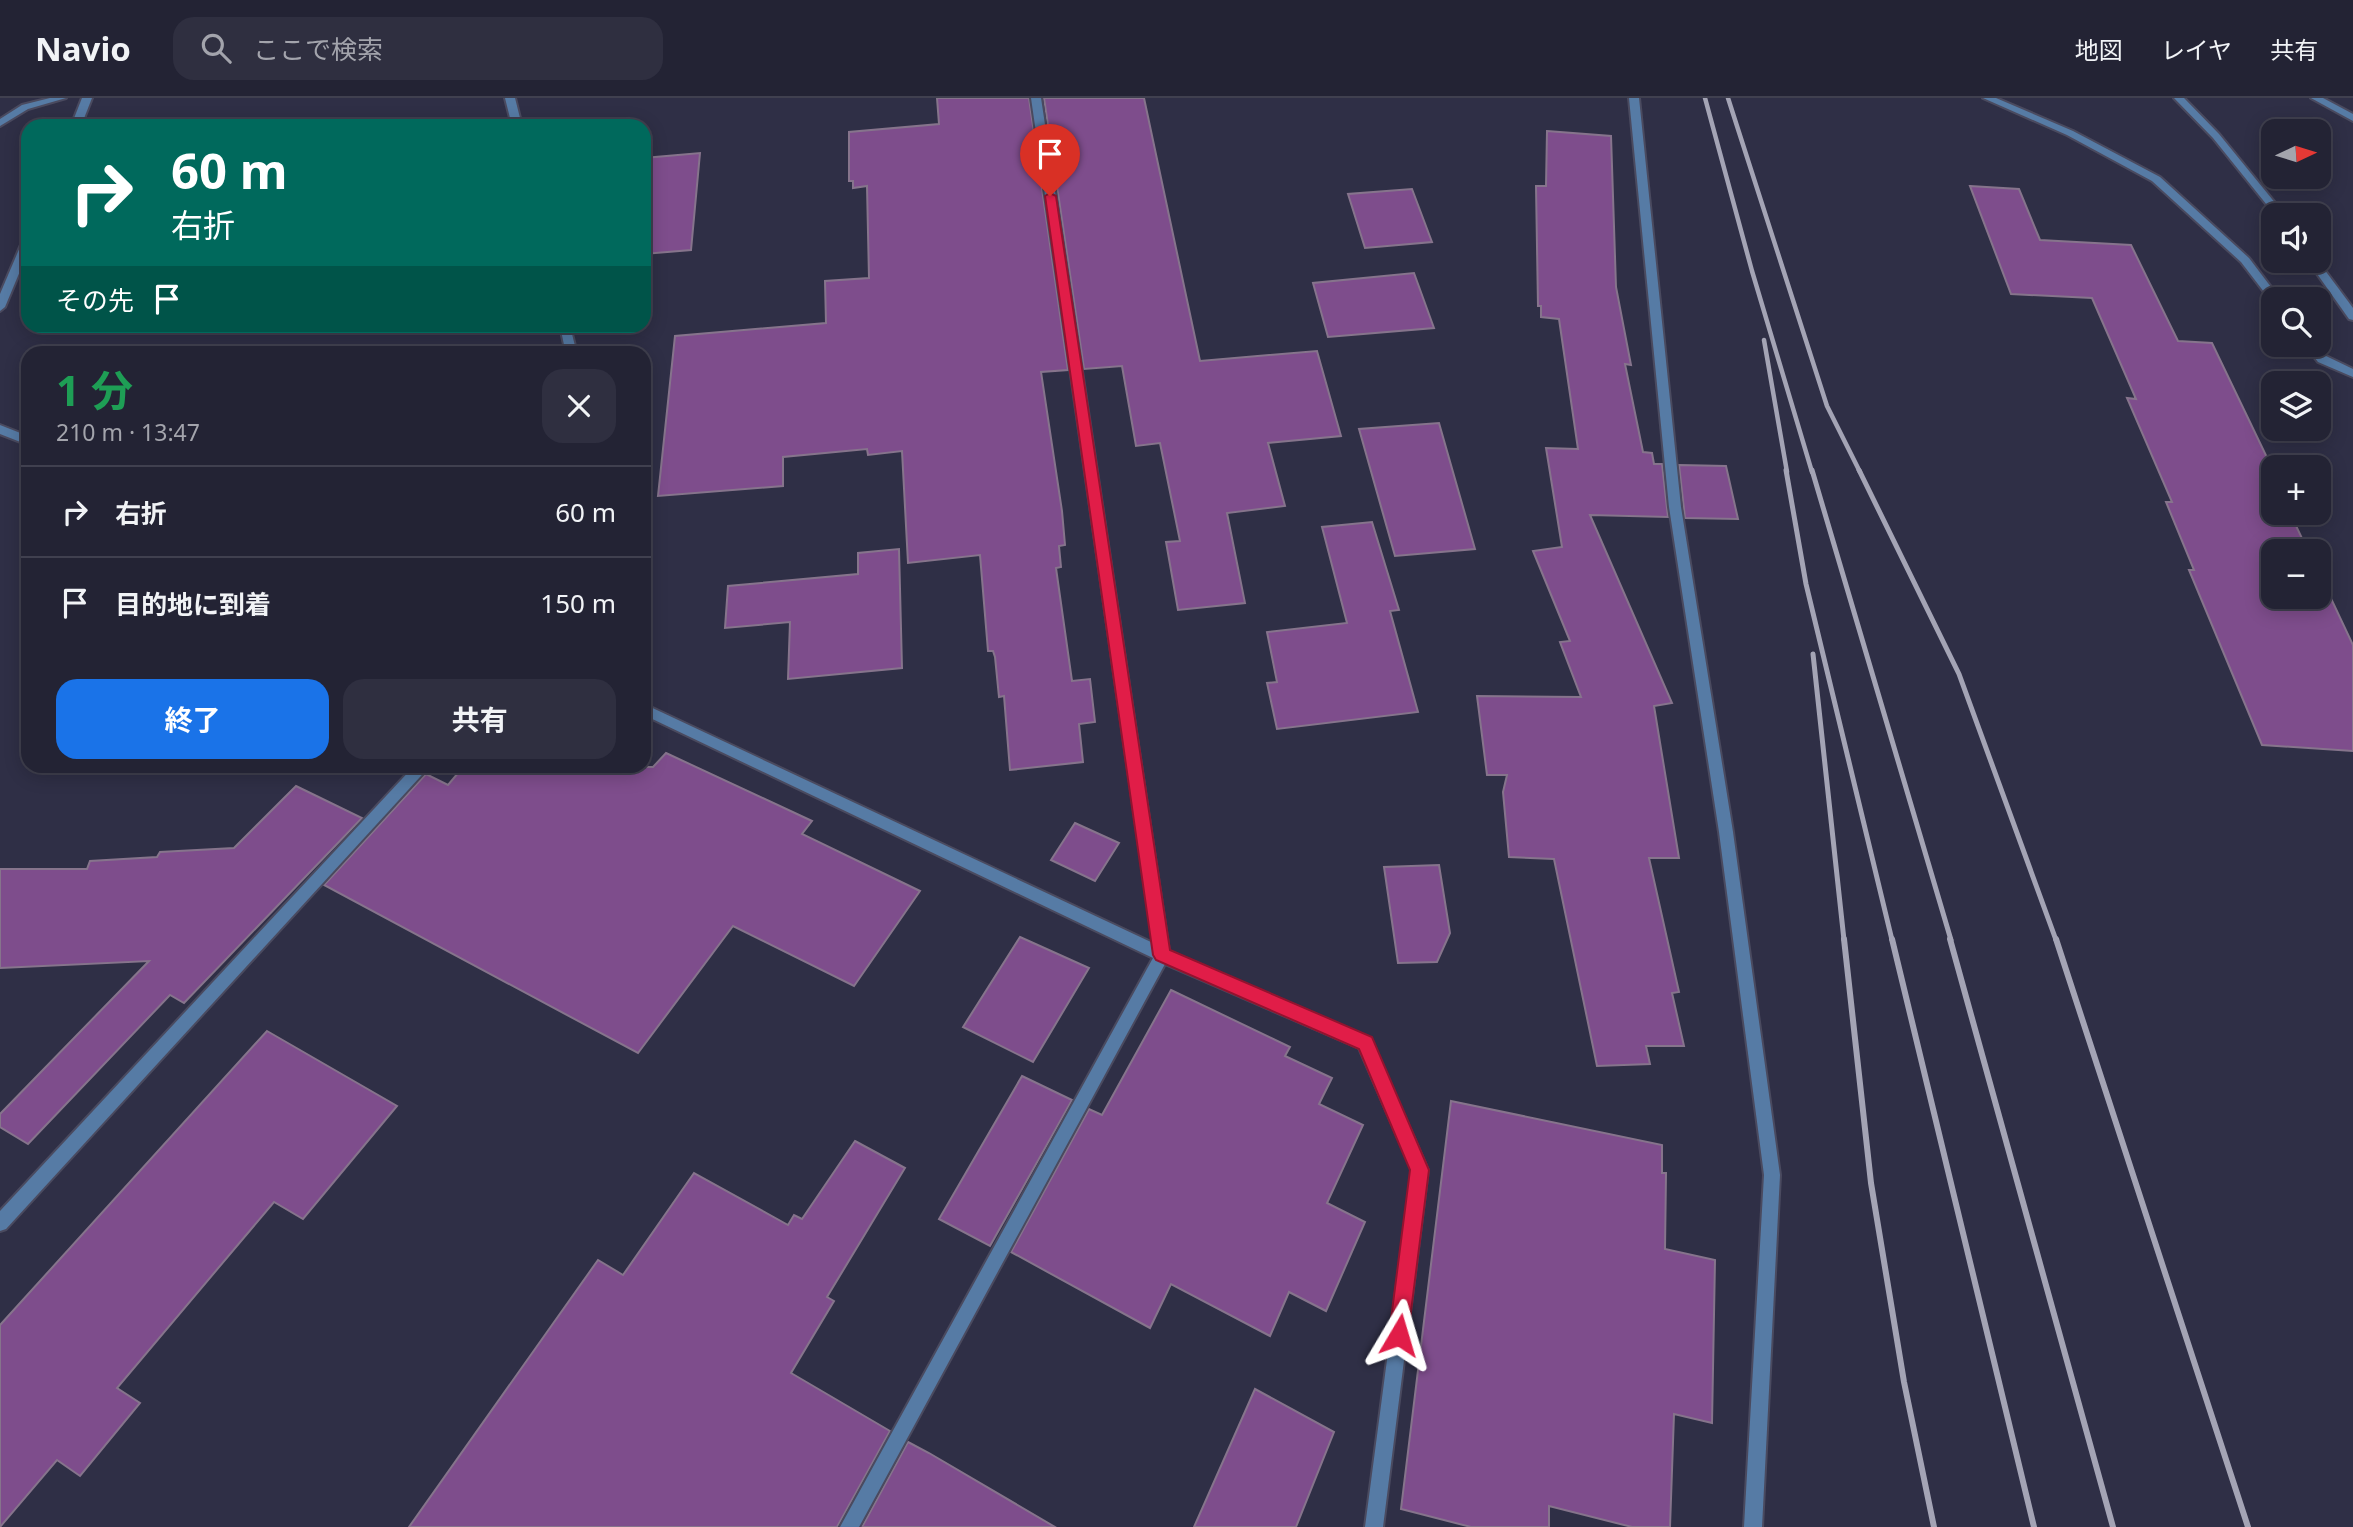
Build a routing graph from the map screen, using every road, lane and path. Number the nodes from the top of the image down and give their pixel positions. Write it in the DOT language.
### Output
graph roads {
  1 [pos="61,98"];
  2 [pos="88,98"];
  3 [pos="510,98"];
  4 [pos="1036,98"];
  5 [pos="1634,98"];
  6 [pos="1988,98"];
  7 [pos="2179,98"];
  8 [pos="2316,98"];
  9 [pos="2353,118"];
  10 [pos="79,119"];
  11 [pos="515,119"];
  12 [pos="0,123"];
  13 [pos="2270,203"];
  14 [pos="21,257"];
  15 [pos="2322,273"];
  16 [pos="2266,287"];
  17 [pos="0,307"];
  18 [pos="2353,316"];
  19 [pos="2320,357"];
  20 [pos="2353,373"];
  21 [pos="0,429"];
  22 [pos="21,438"];
  23 [pos="651,712"];
  24 [pos="417,773"];
  25 [pos="1162,955"];
  26 [pos="0,1223"];
  27 [pos="849,1527"];
  28 [pos="1374,1527"];
  29 [pos="1754,1527"];
  1 -- 12 [label="street"];
  2 -- 10 [label="street"];
  3 -- 11 [label="street"];
  4 -- 25 [label="street"];
  5 -- 29 [label="street"];
  6 -- 16 [label="street"];
  7 -- 13 [label="street"];
  8 -- 9 [label="street"];
  14 -- 17 [label="street"];
  15 -- 18 [label="street"];
  19 -- 20 [label="street"];
  21 -- 22 [label="street"];
  23 -- 25 [label="street"];
  24 -- 26 [label="street"];
  25 -- 27 [label="street"];
  25 -- 28 [label="street"];
}
